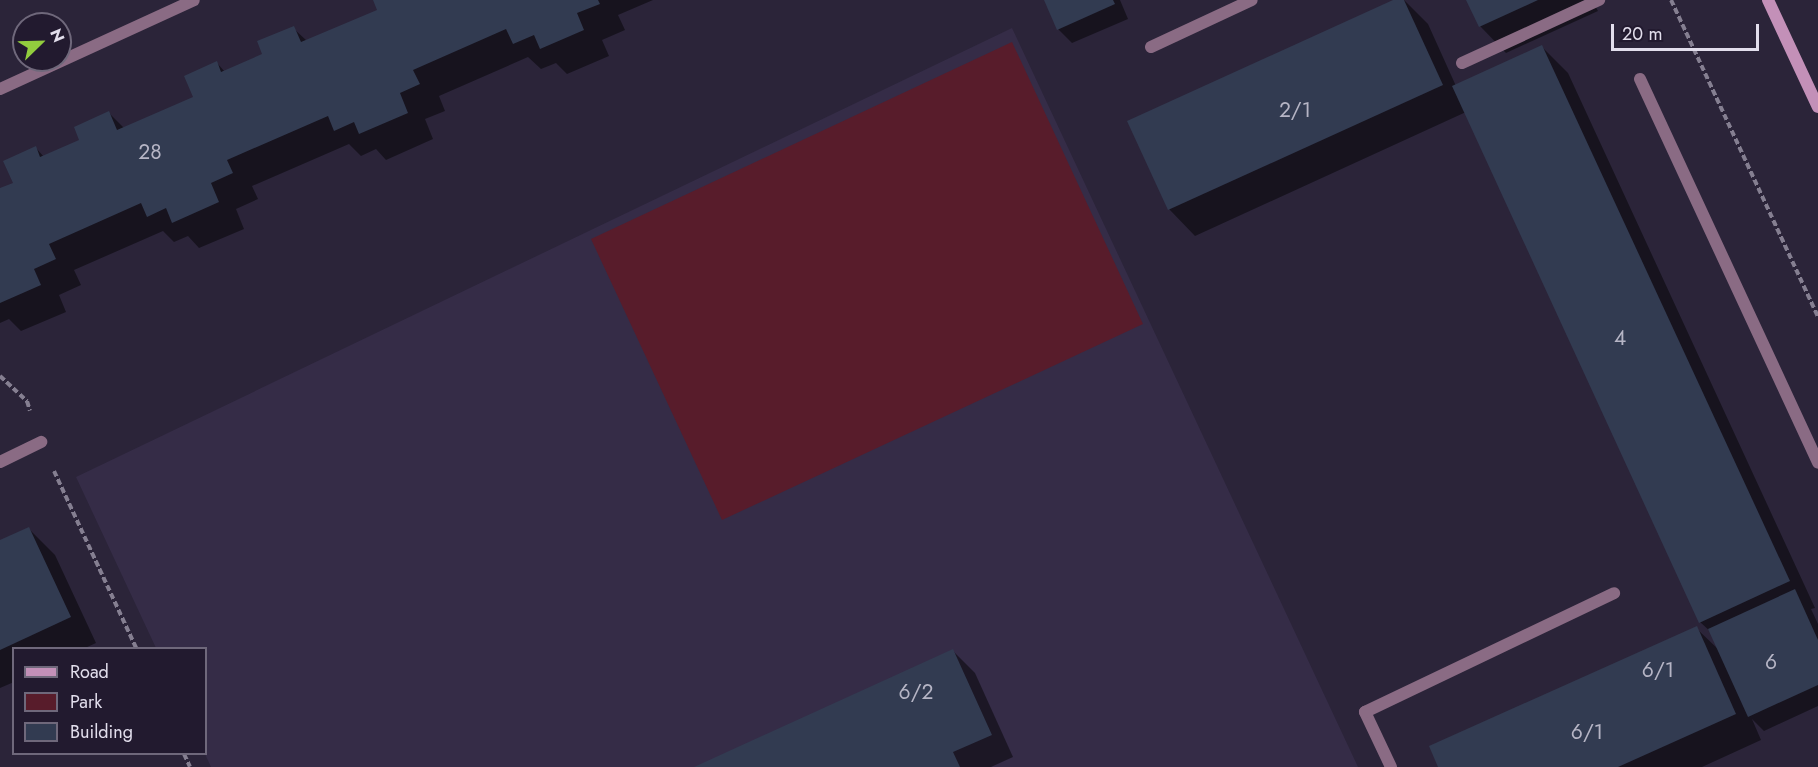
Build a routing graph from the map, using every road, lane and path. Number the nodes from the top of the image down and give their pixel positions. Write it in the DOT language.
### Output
graph roads {
  1 [pos="194,0"];
  2 [pos="1252,0"];
  3 [pos="1599,0"];
  4 [pos="1671,0"];
  5 [pos="1767,0"];
  6 [pos="1151,47"];
  7 [pos="1462,63"];
  8 [pos="1640,79"];
  9 [pos="0,89"];
  10 [pos="1818,107"];
  11 [pos="1818,317"];
  12 [pos="0,376"];
  13 [pos="41,442"];
  14 [pos="0,462"];
  15 [pos="1818,463"];
  16 [pos="1614,593"];
  17 [pos="136,647"];
  18 [pos="1391,767"];
  1 -- 9 [label="lane"];
  2 -- 6 [label="lane"];
  3 -- 7 [label="lane"];
  4 -- 11 [label="path"];
  5 -- 10 [label="main road"];
  8 -- 15 [label="lane"];
  12 -- 13 [label="path"];
  13 -- 14 [label="lane"];
  13 -- 17 [label="path"];
  16 -- 18 [label="lane"];
}
